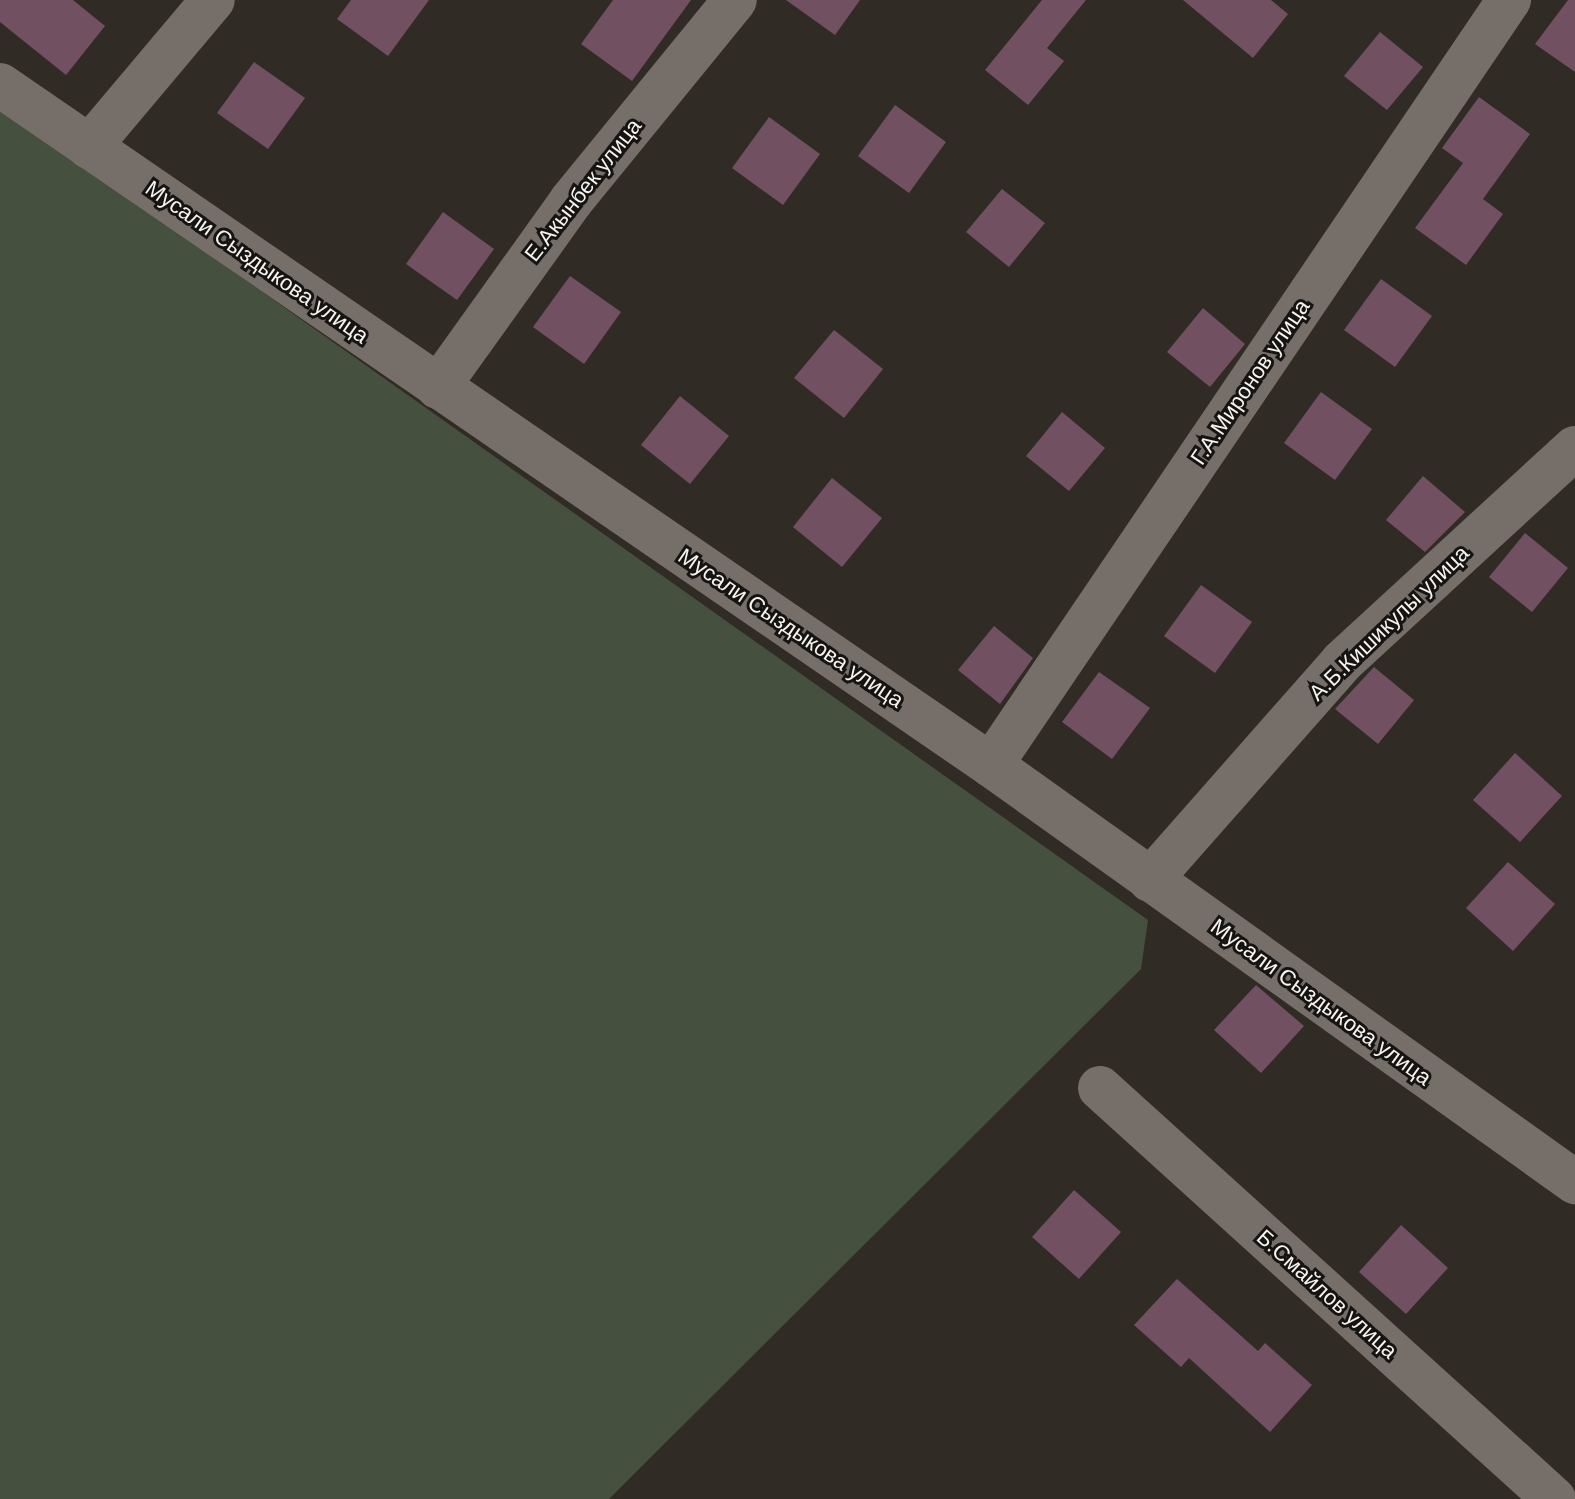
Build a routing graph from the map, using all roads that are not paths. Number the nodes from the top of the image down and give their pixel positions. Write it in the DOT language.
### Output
graph roads {
  1 [pos="213,0"];
  2 [pos="735,0"];
  3 [pos="1509,0"];
  4 [pos="0,85"];
  5 [pos="89,147"];
  6 [pos="438,387"];
  7 [pos="1575,448"];
  8 [pos="991,765"];
  9 [pos="1150,880"];
  10 [pos="1100,1088"];
  11 [pos="1575,1182"];
  12 [pos="1554,1499"];
  1 -- 5 [label="street"];
  2 -- 6 [label="street, Е.Акынбек улица"];
  3 -- 8 [label="street, Г.А.Миронов улица"];
  4 -- 5 [label="street, Мусали Сыздыкова улица"];
  5 -- 6 [label="street, Мусали Сыздыкова улица"];
  6 -- 8 [label="street, Мусали Сыздыкова улица"];
  7 -- 9 [label="street, А.Б.Кишикулы улица"];
  8 -- 9 [label="street, Мусали Сыздыкова улица"];
  9 -- 11 [label="street, Мусали Сыздыкова улица"];
  10 -- 12 [label="street, Б.Смайлов улица"];
}
